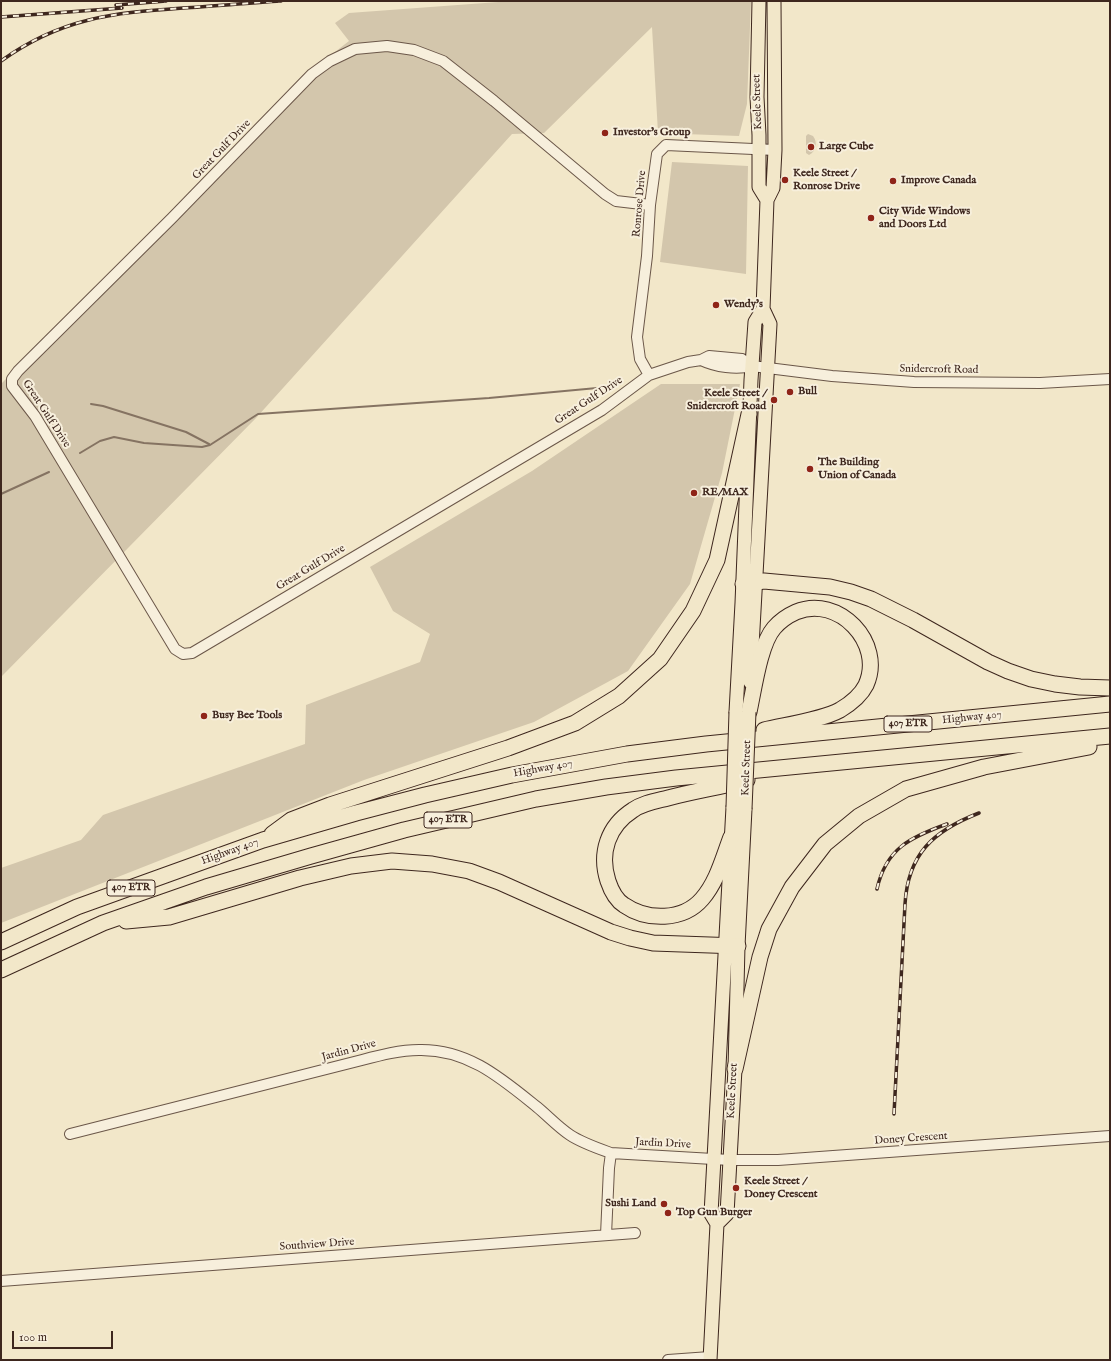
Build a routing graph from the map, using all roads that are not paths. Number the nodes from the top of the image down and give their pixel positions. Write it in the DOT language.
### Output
graph roads {
  1 [pos="758,1"];
  2 [pos="774,1"];
  3 [pos="759,149"];
  4 [pos="774,150"];
  5 [pos="767,200"];
  6 [pos="650,205"];
  7 [pos="763,309"];
  8 [pos="752,366"];
  9 [pos="767,368"];
  10 [pos="649,375"];
  11 [pos="1110,379"];
  12 [pos="749,414"];
  13 [pos="749,583"];
  14 [pos="1110,688"];
  15 [pos="1110,704"];
  16 [pos="742,712"];
  17 [pos="1110,736"];
  18 [pos="1110,743"];
  19 [pos="706,744"];
  20 [pos="803,766"];
  21 [pos="739,808"];
  22 [pos="731,836"];
  23 [pos="263,840"];
  24 [pos="103,923"];
  25 [pos="1,942"];
  26 [pos="732,946"];
  27 [pos="1,970"];
  28 [pos="735,1070"];
  29 [pos="70,1134"];
  30 [pos="1110,1136"];
  31 [pos="612,1153"];
  32 [pos="714,1159"];
  33 [pos="730,1160"];
  34 [pos="717,1224"];
  35 [pos="635,1233"];
  36 [pos="606,1235"];
  37 [pos="1,1281"];
  38 [pos="710,1359"];
  39 [pos="668,1360"];
  1 -- 3 [label="main road, Keele Street"];
  2 -- 4 [label="main road, Keele Street"];
  3 -- 4 [label="street, Ronrose Drive"];
  3 -- 5 [label="main road, Keele Street"];
  3 -- 6 [label="street, Ronrose Drive"];
  4 -- 5 [label="main road, Keele Street"];
  5 -- 7 [label="main road, Keele Street"];
  6 -- 10 [label="street, Ronrose Drive"];
  6 -- 10 [label="street, Great Gulf Drive"];
  7 -- 8 [label="main road, Keele Street"];
  7 -- 9 [label="main road, Keele Street"];
  8 -- 9 [label="street, Snidercroft Road"];
  8 -- 10 [label="street, Great Gulf Drive"];
  8 -- 12 [label="main road, Keele Street"];
  9 -- 11 [label="street, Snidercroft Road"];
  9 -- 13 [label="main road, Keele Street"];
  12 -- 13 [label="main road, Keele Street"];
  12 -- 23 [label="highway"];
  13 -- 14 [label="highway"];
  13 -- 16 [label="main road, Keele Street"];
  15 -- 19 [label="highway, Highway 407 / 407 ETR"];
  16 -- 19 [label="highway"];
  16 -- 21 [label="main road, Keele Street, bridge"];
  17 -- 20 [label="highway, 407 ETR"];
  18 -- 28 [label="highway"];
  19 -- 23 [label="highway, Highway 407 / 407 ETR"];
  20 -- 22 [label="highway"];
  20 -- 24 [label="highway, 407 ETR"];
  21 -- 22 [label="main road, Keele Street"];
  21 -- 26 [label="main road, Keele Street"];
  22 -- 26 [label="main road, Keele Street"];
  23 -- 25 [label="highway, Highway 407 / 407 ETR"];
  24 -- 26 [label="highway"];
  24 -- 27 [label="highway, 407 ETR"];
  26 -- 28 [label="main road, Keele Street"];
  26 -- 32 [label="main road, Keele Street"];
  28 -- 33 [label="main road, Keele Street"];
  29 -- 31 [label="street, Jardin Drive"];
  30 -- 33 [label="street, Doney Crescent"];
  31 -- 32 [label="street, Jardin Drive"];
  31 -- 36 [label="street"];
  32 -- 33 [label="street, Doney Crescent"];
  32 -- 34 [label="main road, Keele Street"];
  33 -- 34 [label="main road, Keele Street"];
  34 -- 38 [label="main road, Keele Street"];
  35 -- 36 [label="street, Southview Drive"];
  36 -- 37 [label="street, Southview Drive"];
  38 -- 39 [label="street"];
}
